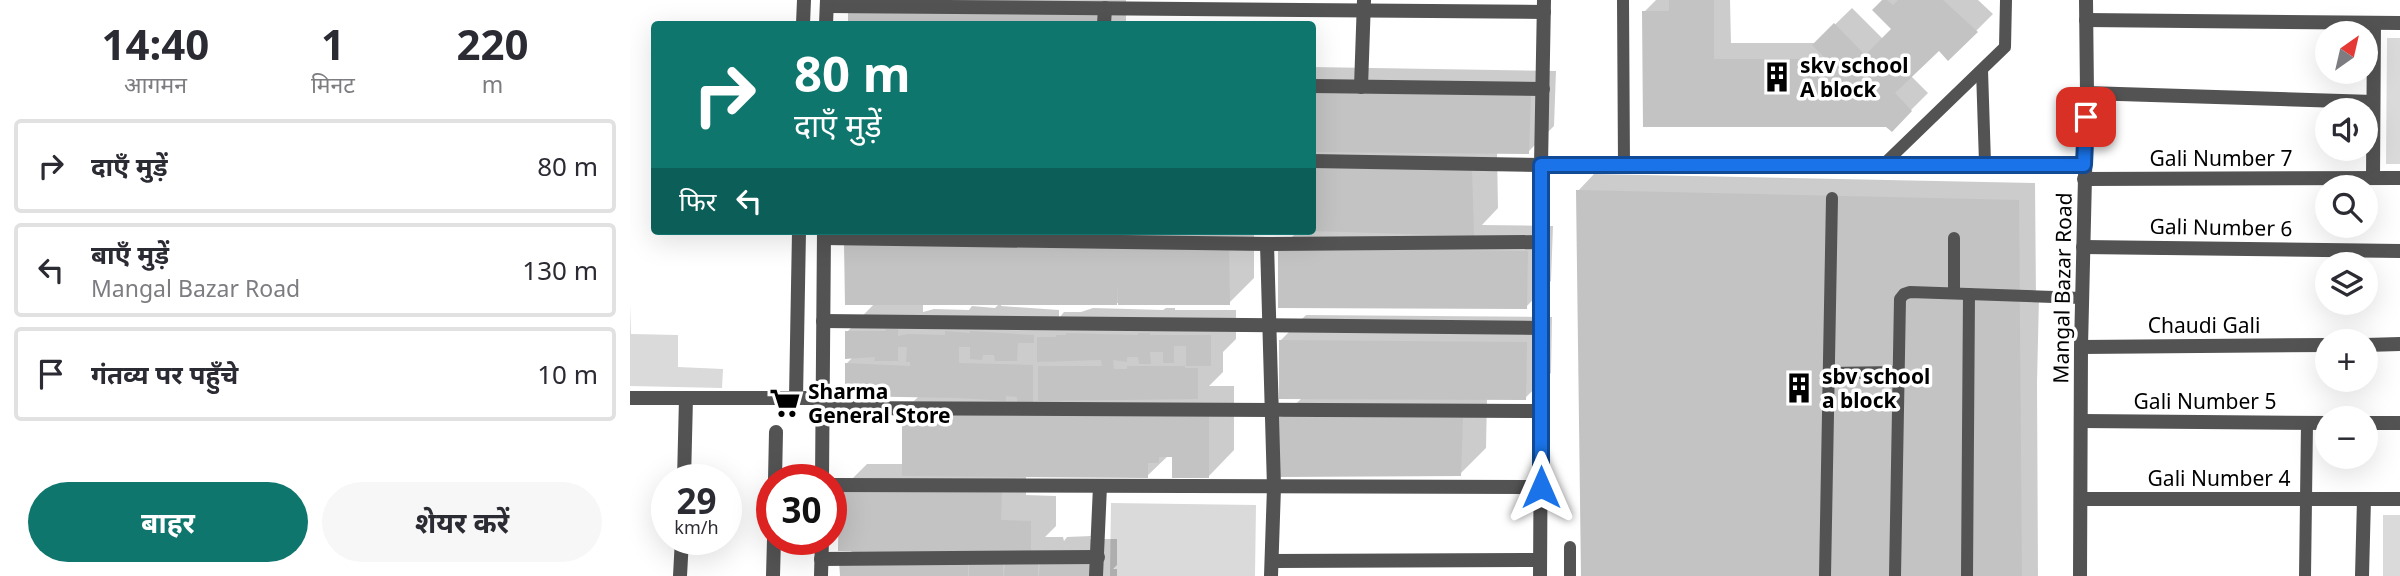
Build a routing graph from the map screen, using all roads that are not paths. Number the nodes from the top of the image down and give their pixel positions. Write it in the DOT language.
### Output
graph roads {
  1 [pos="803,0"];
  2 [pos="1623,0"];
  3 [pos="2006,0"];
  4 [pos="2086,0"];
  5 [pos="827,3"];
  6 [pos="1364,5"];
  7 [pos="1544,6"];
  8 [pos="1105,8"];
  9 [pos="1274,17"];
  10 [pos="2086,20"];
  11 [pos="803,21"];
  12 [pos="826,21"];
  13 [pos="1104,21"];
  14 [pos="2315,22"];
  15 [pos="2378,23"];
  16 [pos="2400,23"];
  17 [pos="1982,70"];
  18 [pos="1316,86"];
  19 [pos="1361,87"];
  20 [pos="1543,89"];
  21 [pos="2087,93"];
  22 [pos="2315,100"];
  23 [pos="1316,161"];
  24 [pos="1985,163"];
  25 [pos="1884,164"];
  26 [pos="1541,165"];
  27 [pos="1624,165"];
  28 [pos="2084,172"];
  29 [pos="2315,177"];
  30 [pos="2378,178"];
  31 [pos="2400,178"];
  32 [pos="1832,198"];
  33 [pos="799,235"];
  34 [pos="824,235"];
  35 [pos="868,235"];
  36 [pos="1954,238"];
  37 [pos="1542,242"];
  38 [pos="1267,244"];
  39 [pos="2083,247"];
  40 [pos="2400,251"];
  41 [pos="1954,293"];
  42 [pos="1969,294"];
  43 [pos="2082,298"];
  44 [pos="823,321"];
  45 [pos="1268,325"];
  46 [pos="1542,328"];
  47 [pos="2315,345"];
  48 [pos="2378,345"];
  49 [pos="2400,345"];
  50 [pos="2081,347"];
  51 [pos="1898,372"];
  52 [pos="1828,373"];
  53 [pos="630,398"];
  54 [pos="687,398"];
  55 [pos="796,398"];
  56 [pos="822,403"];
  57 [pos="1273,409"];
  58 [pos="1541,411"];
  59 [pos="2082,421"];
  60 [pos="2307,423"];
  61 [pos="2315,423"];
  62 [pos="2378,423"];
  63 [pos="2400,424"];
  64 [pos="776,432"];
  65 [pos="685,464"];
  66 [pos="775,464"];
  67 [pos="822,464"];
  68 [pos="847,485"];
  69 [pos="1101,486"];
  70 [pos="1274,487"];
  71 [pos="1541,487"];
  72 [pos="2081,499"];
  73 [pos="2306,499"];
  74 [pos="2364,499"];
  75 [pos="2400,499"];
  76 [pos="1570,547"];
  77 [pos="681,555"];
  78 [pos="774,555"];
  79 [pos="821,555"];
  80 [pos="1098,557"];
  81 [pos="821,559"];
  82 [pos="1540,559"];
  83 [pos="1338,560"];
  84 [pos="1272,561"];
  85 [pos="680,576"];
  86 [pos="774,576"];
  87 [pos="821,576"];
  88 [pos="1096,576"];
  89 [pos="1271,576"];
  90 [pos="1337,576"];
  91 [pos="1540,576"];
  92 [pos="1570,576"];
  93 [pos="1825,576"];
  94 [pos="1895,576"];
  95 [pos="1967,576"];
  96 [pos="2080,576"];
  97 [pos="2305,576"];
  98 [pos="2362,576"];
  1 -- 11 [label="street"];
  2 -- 27 [label="lane"];
  3 -- 17 [label="lane"];
  4 -- 10 [label="street, Mangal Bazar Road"];
  5 -- 8 [label="street"];
  5 -- 12 [label="street"];
  6 -- 7 [label="street"];
  6 -- 9 [label="street"];
  6 -- 19 [label="street"];
  7 -- 20 [label="street"];
  8 -- 9 [label="street"];
  8 -- 13 [label="street"];
  10 -- 14 [label="street"];
  10 -- 21 [label="street, Mangal Bazar Road"];
  15 -- 16 [label="street"];
  17 -- 24 [label="lane"];
  17 -- 25 [label="lane"];
  18 -- 19 [label="street"];
  19 -- 20 [label="street"];
  20 -- 26 [label="street"];
  21 -- 22 [label="street"];
  21 -- 28 [label="street, Mangal Bazar Road"];
  23 -- 26 [label="street"];
  24 -- 25 [label="lane"];
  24 -- 28 [label="lane"];
  25 -- 27 [label="lane"];
  26 -- 27 [label="lane"];
  26 -- 37 [label="street"];
  28 -- 29 [label="street, Gali Number 7"];
  28 -- 39 [label="street, Mangal Bazar Road"];
  30 -- 31 [label="street, Gali Number 7"];
  32 -- 52 [label="lane"];
  33 -- 55 [label="street"];
  34 -- 44 [label="street"];
  35 -- 38 [label="street"];
  36 -- 41 [label="lane"];
  37 -- 38 [label="street"];
  37 -- 46 [label="street"];
  38 -- 45 [label="street"];
  39 -- 40 [label="street, Gali Number 6"];
  39 -- 43 [label="street, Mangal Bazar Road"];
  41 -- 42 [label="lane"];
  41 -- 51 [label="lane"];
  42 -- 43 [label="lane"];
  42 -- 95 [label="lane"];
  43 -- 50 [label="street, Mangal Bazar Road"];
  44 -- 45 [label="street"];
  44 -- 56 [label="street"];
  45 -- 46 [label="street"];
  45 -- 57 [label="street"];
  46 -- 58 [label="street"];
  47 -- 50 [label="street, Chaudi Gali"];
  48 -- 49 [label="street"];
  50 -- 59 [label="street, Mangal Bazar Road"];
  51 -- 52 [label="lane"];
  51 -- 94 [label="lane"];
  52 -- 93 [label="lane"];
  53 -- 54 [label="street"];
  54 -- 55 [label="street"];
  54 -- 65 [label="street"];
  55 -- 56 [label="street"];
  56 -- 57 [label="street"];
  56 -- 67 [label="street"];
  57 -- 58 [label="street"];
  57 -- 70 [label="street"];
  58 -- 71 [label="street"];
  59 -- 60 [label="street, Gali Number 5"];
  59 -- 72 [label="street, Mangal Bazar Road"];
  60 -- 61 [label="street, Gali Number 5"];
  60 -- 73 [label="lane"];
  62 -- 63 [label="street"];
  64 -- 66 [label="street"];
  68 -- 69 [label="street"];
  69 -- 70 [label="street"];
  69 -- 80 [label="street"];
  70 -- 71 [label="street"];
  70 -- 84 [label="street"];
  71 -- 82 [label="street"];
  72 -- 73 [label="street, Gali Number 4"];
  72 -- 96 [label="street, Mangal Bazar Road"];
  73 -- 74 [label="street, Gali Number 4"];
  73 -- 97 [label="lane"];
  74 -- 75 [label="street, Gali Number 4"];
  74 -- 98 [label="street"];
  76 -- 92 [label="lane"];
  77 -- 85 [label="street"];
  78 -- 86 [label="street"];
  79 -- 81 [label="street"];
  80 -- 81 [label="street"];
  80 -- 88 [label="street"];
  81 -- 87 [label="street"];
  82 -- 83 [label="street"];
  82 -- 91 [label="street"];
  83 -- 84 [label="street"];
  83 -- 90 [label="street"];
  84 -- 89 [label="street"];
}
